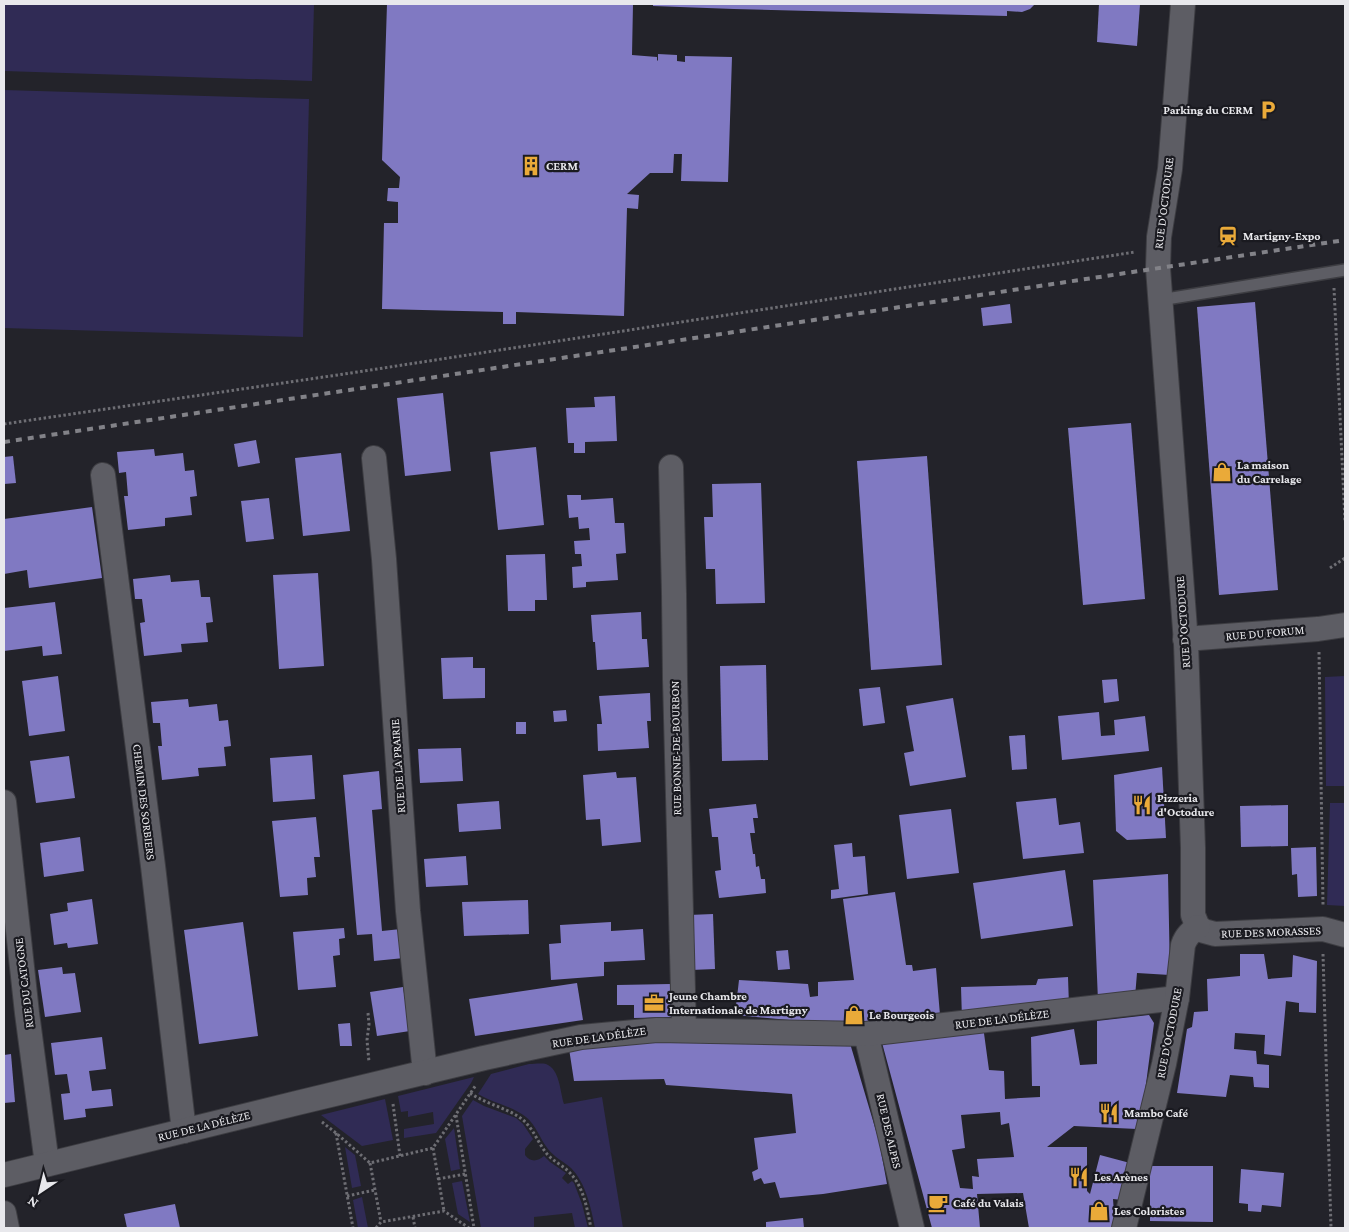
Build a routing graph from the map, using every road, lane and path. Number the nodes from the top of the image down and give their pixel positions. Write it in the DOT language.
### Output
graph roads {
  1 [pos="1184,4"];
  2 [pos="1158,248"];
  3 [pos="1345,270"];
  4 [pos="1333,272"];
  5 [pos="1160,300"];
  6 [pos="1345,415"];
  7 [pos="1340,417"];
  8 [pos="4,424"];
  9 [pos="374,458"];
  10 [pos="671,467"];
  11 [pos="103,475"];
  12 [pos="1345,522"];
  13 [pos="1345,558"];
  14 [pos="1330,568"];
  15 [pos="1345,625"];
  16 [pos="1318,628"];
  17 [pos="1185,639"];
  18 [pos="4,802"];
  19 [pos="1198,927"];
  20 [pos="1323,929"];
  21 [pos="1345,935"];
  22 [pos="1177,998"];
  23 [pos="368,1013"];
  24 [pos="684,1030"];
  25 [pos="866,1034"];
  26 [pos="482,1059"];
  27 [pos="425,1073"];
  28 [pos="381,1083"];
  29 [pos="470,1093"];
  30 [pos="305,1101"];
  31 [pos="456,1114"];
  32 [pos="184,1130"];
  33 [pos="336,1133"];
  34 [pos="433,1148"];
  35 [pos="400,1156"];
  36 [pos="370,1163"];
  37 [pos="47,1164"];
  38 [pos="465,1174"];
  39 [pos="4,1175"];
  40 [pos="438,1179"];
  41 [pos="376,1190"];
  42 [pos="347,1196"];
  43 [pos="444,1211"];
  44 [pos="4,1214"];
  45 [pos="413,1216"];
  46 [pos="381,1222"];
  47 [pos="7,1228"];
  48 [pos="353,1228"];
  49 [pos="376,1228"];
  50 [pos="415,1228"];
  51 [pos="469,1228"];
  52 [pos="474,1228"];
  53 [pos="591,1228"];
  54 [pos="912,1228"];
  55 [pos="1124,1228"];
  56 [pos="1330,1228"];
  1 -- 2 [label="street, RUE D'OCTODURE"];
  2 -- 5 [label="street, RUE D'OCTODURE"];
  2 -- 8 [label="path"];
  3 -- 4 [label="lane"];
  4 -- 5 [label="lane"];
  4 -- 7 [label="path"];
  5 -- 17 [label="street, RUE D'OCTODURE"];
  6 -- 7 [label="path"];
  7 -- 12 [label="path"];
  9 -- 27 [label="street, RUE DE LA PRAIRIE"];
  10 -- 24 [label="street, RUE BONNE-DE-BOURBON"];
  11 -- 32 [label="street, CHEMIN DES SORBIERS"];
  13 -- 14 [label="path"];
  15 -- 16 [label="street, RUE DU FORUM"];
  16 -- 17 [label="street, RUE DU FORUM"];
  16 -- 20 [label="path"];
  17 -- 19 [label="street, RUE D'OCTODURE"];
  18 -- 37 [label="street, RUE DU CATOGNE"];
  19 -- 20 [label="street, RUE DES MORASSES"];
  19 -- 22 [label="street, RUE D'OCTODURE"];
  20 -- 21 [label="street, RUE DES MORASSES"];
  20 -- 56 [label="path"];
  22 -- 25 [label="street, RUE DE LA DÉLÈZE"];
  22 -- 55 [label="street, RUE D'OCTODURE"];
  23 -- 28 [label="path"];
  24 -- 25 [label="street, RUE DE LA DÉLÈZE"];
  24 -- 26 [label="street, RUE DE LA DÉLÈZE"];
  25 -- 54 [label="street, RUE DES ALPES"];
  26 -- 27 [label="street, RUE DE LA DÉLÈZE"];
  26 -- 29 [label="path"];
  27 -- 28 [label="street, RUE DE LA DÉLÈZE"];
  28 -- 30 [label="street, RUE DE LA DÉLÈZE"];
  28 -- 35 [label="path"];
  29 -- 31 [label="path"];
  29 -- 53 [label="path"];
  30 -- 32 [label="street, RUE DE LA DÉLÈZE"];
  30 -- 33 [label="path"];
  31 -- 34 [label="path"];
  31 -- 38 [label="path"];
  32 -- 37 [label="street, RUE DE LA DÉLÈZE"];
  33 -- 36 [label="path"];
  33 -- 42 [label="path"];
  34 -- 35 [label="path"];
  34 -- 40 [label="path"];
  35 -- 36 [label="path"];
  36 -- 41 [label="path"];
  37 -- 39 [label="street, RUE DE LA DÉLÈZE"];
  38 -- 40 [label="path"];
  38 -- 52 [label="path"];
  40 -- 43 [label="path"];
  41 -- 42 [label="path"];
  41 -- 46 [label="path"];
  42 -- 48 [label="path"];
  43 -- 45 [label="path"];
  43 -- 51 [label="path"];
  44 -- 47 [label="street"];
  45 -- 46 [label="path"];
  45 -- 50 [label="path"];
  46 -- 49 [label="path"];
}
